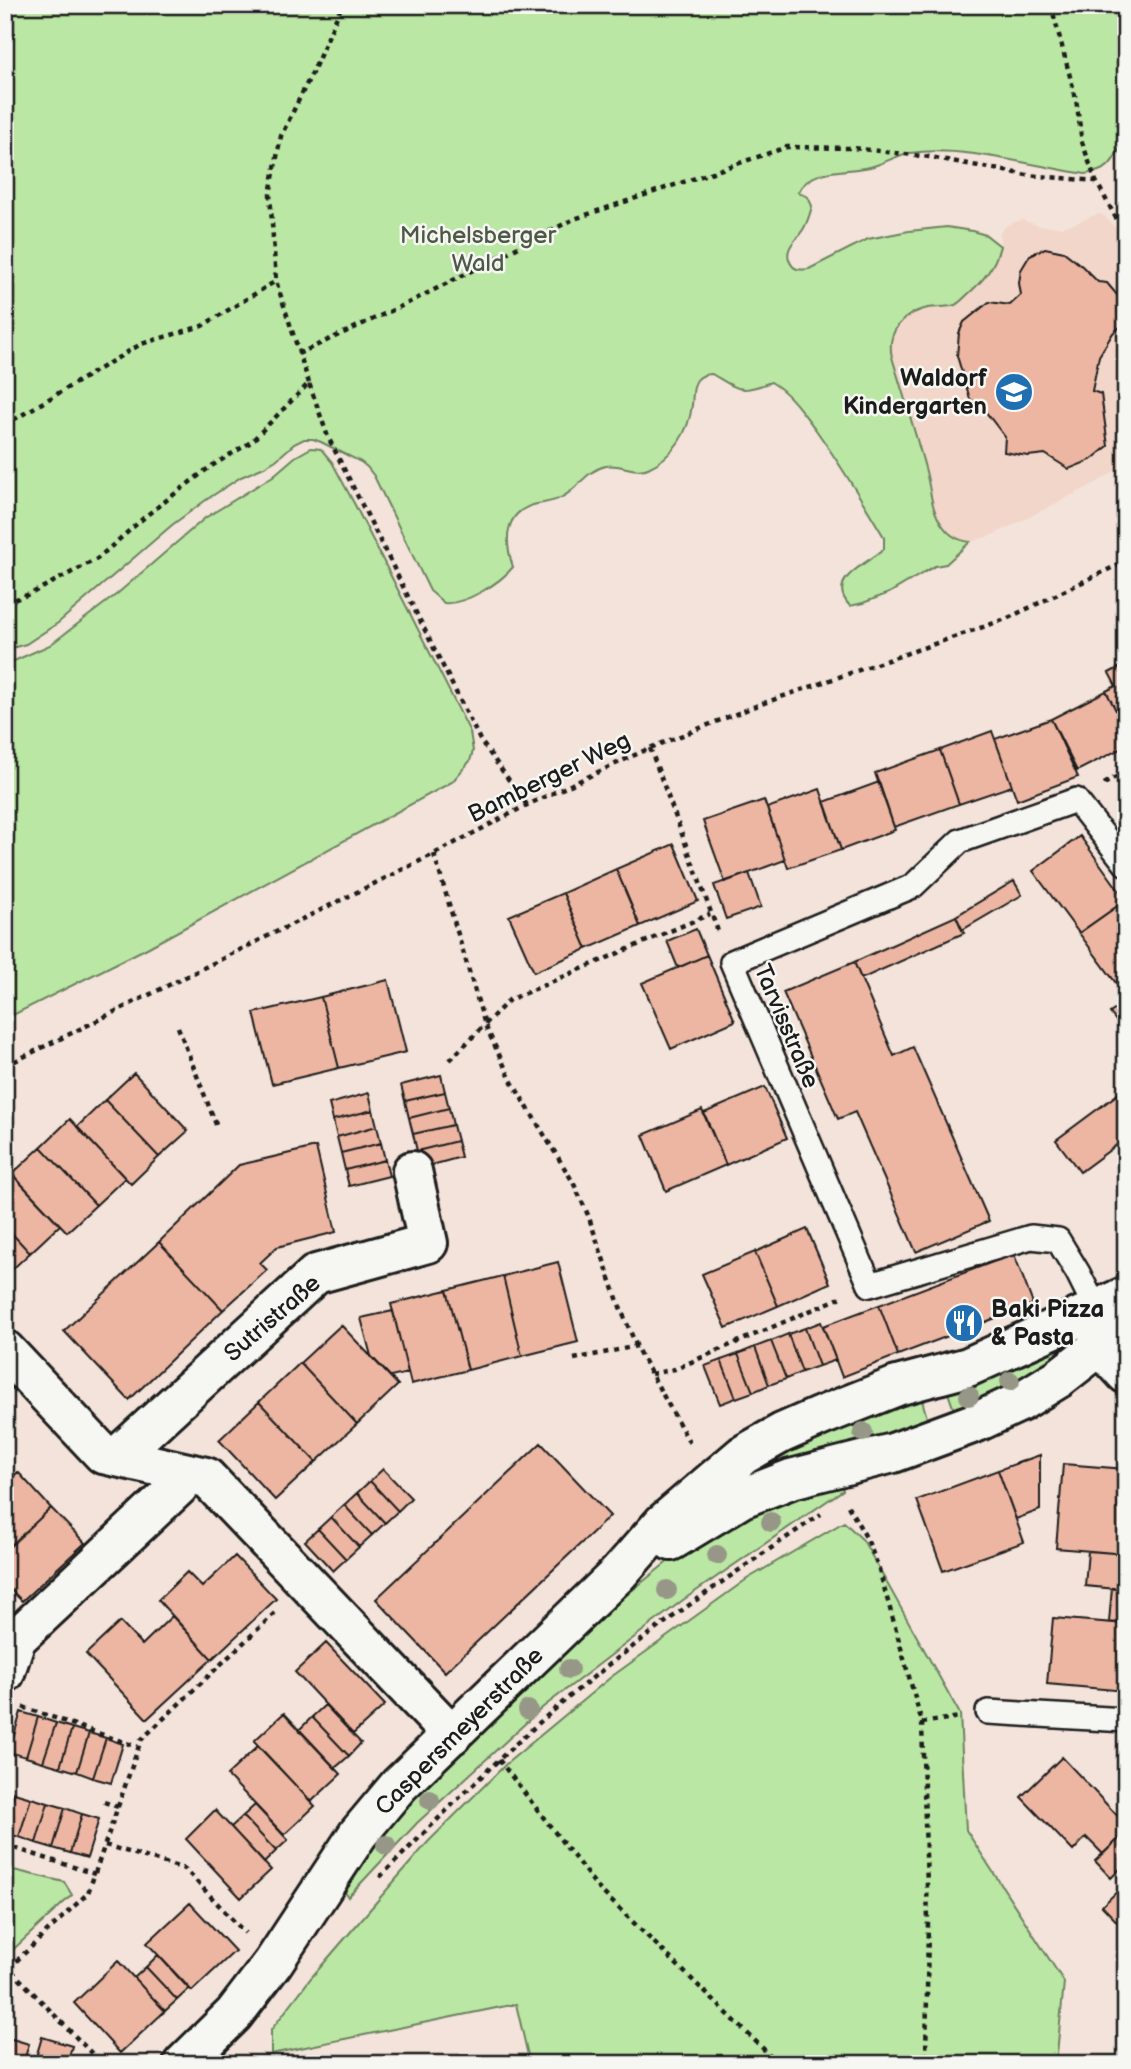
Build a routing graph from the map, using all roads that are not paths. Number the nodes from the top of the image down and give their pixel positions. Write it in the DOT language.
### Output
graph roads {
  1 [pos="1126,864"];
  2 [pos="412,1171"];
  3 [pos="1112,1318"];
  4 [pos="5,1350"];
  5 [pos="1126,1374"];
  6 [pos="117,1457"];
  7 [pos="192,1474"];
  8 [pos="618,1574"];
  9 [pos="11,1689"];
  10 [pos="988,1712"];
  11 [pos="1126,1720"];
  12 [pos="452,1734"];
  13 [pos="183,2064"];
  1 -- 3 [label="lane, Tarvisstraße"];
  2 -- 6 [label="street, Sutristraße"];
  3 -- 5 [label="street"];
  3 -- 8 [label="street, Caspersmeyerstraße"];
  3 -- 8 [label="street, Caspersmeyerstraße"];
  4 -- 6 [label="street"];
  6 -- 7 [label="street"];
  7 -- 9 [label="street"];
  7 -- 12 [label="street"];
  8 -- 12 [label="street, Caspersmeyerstraße"];
  10 -- 11 [label="lane"];
  12 -- 13 [label="street, Caspersmeyerstraße"];
}
